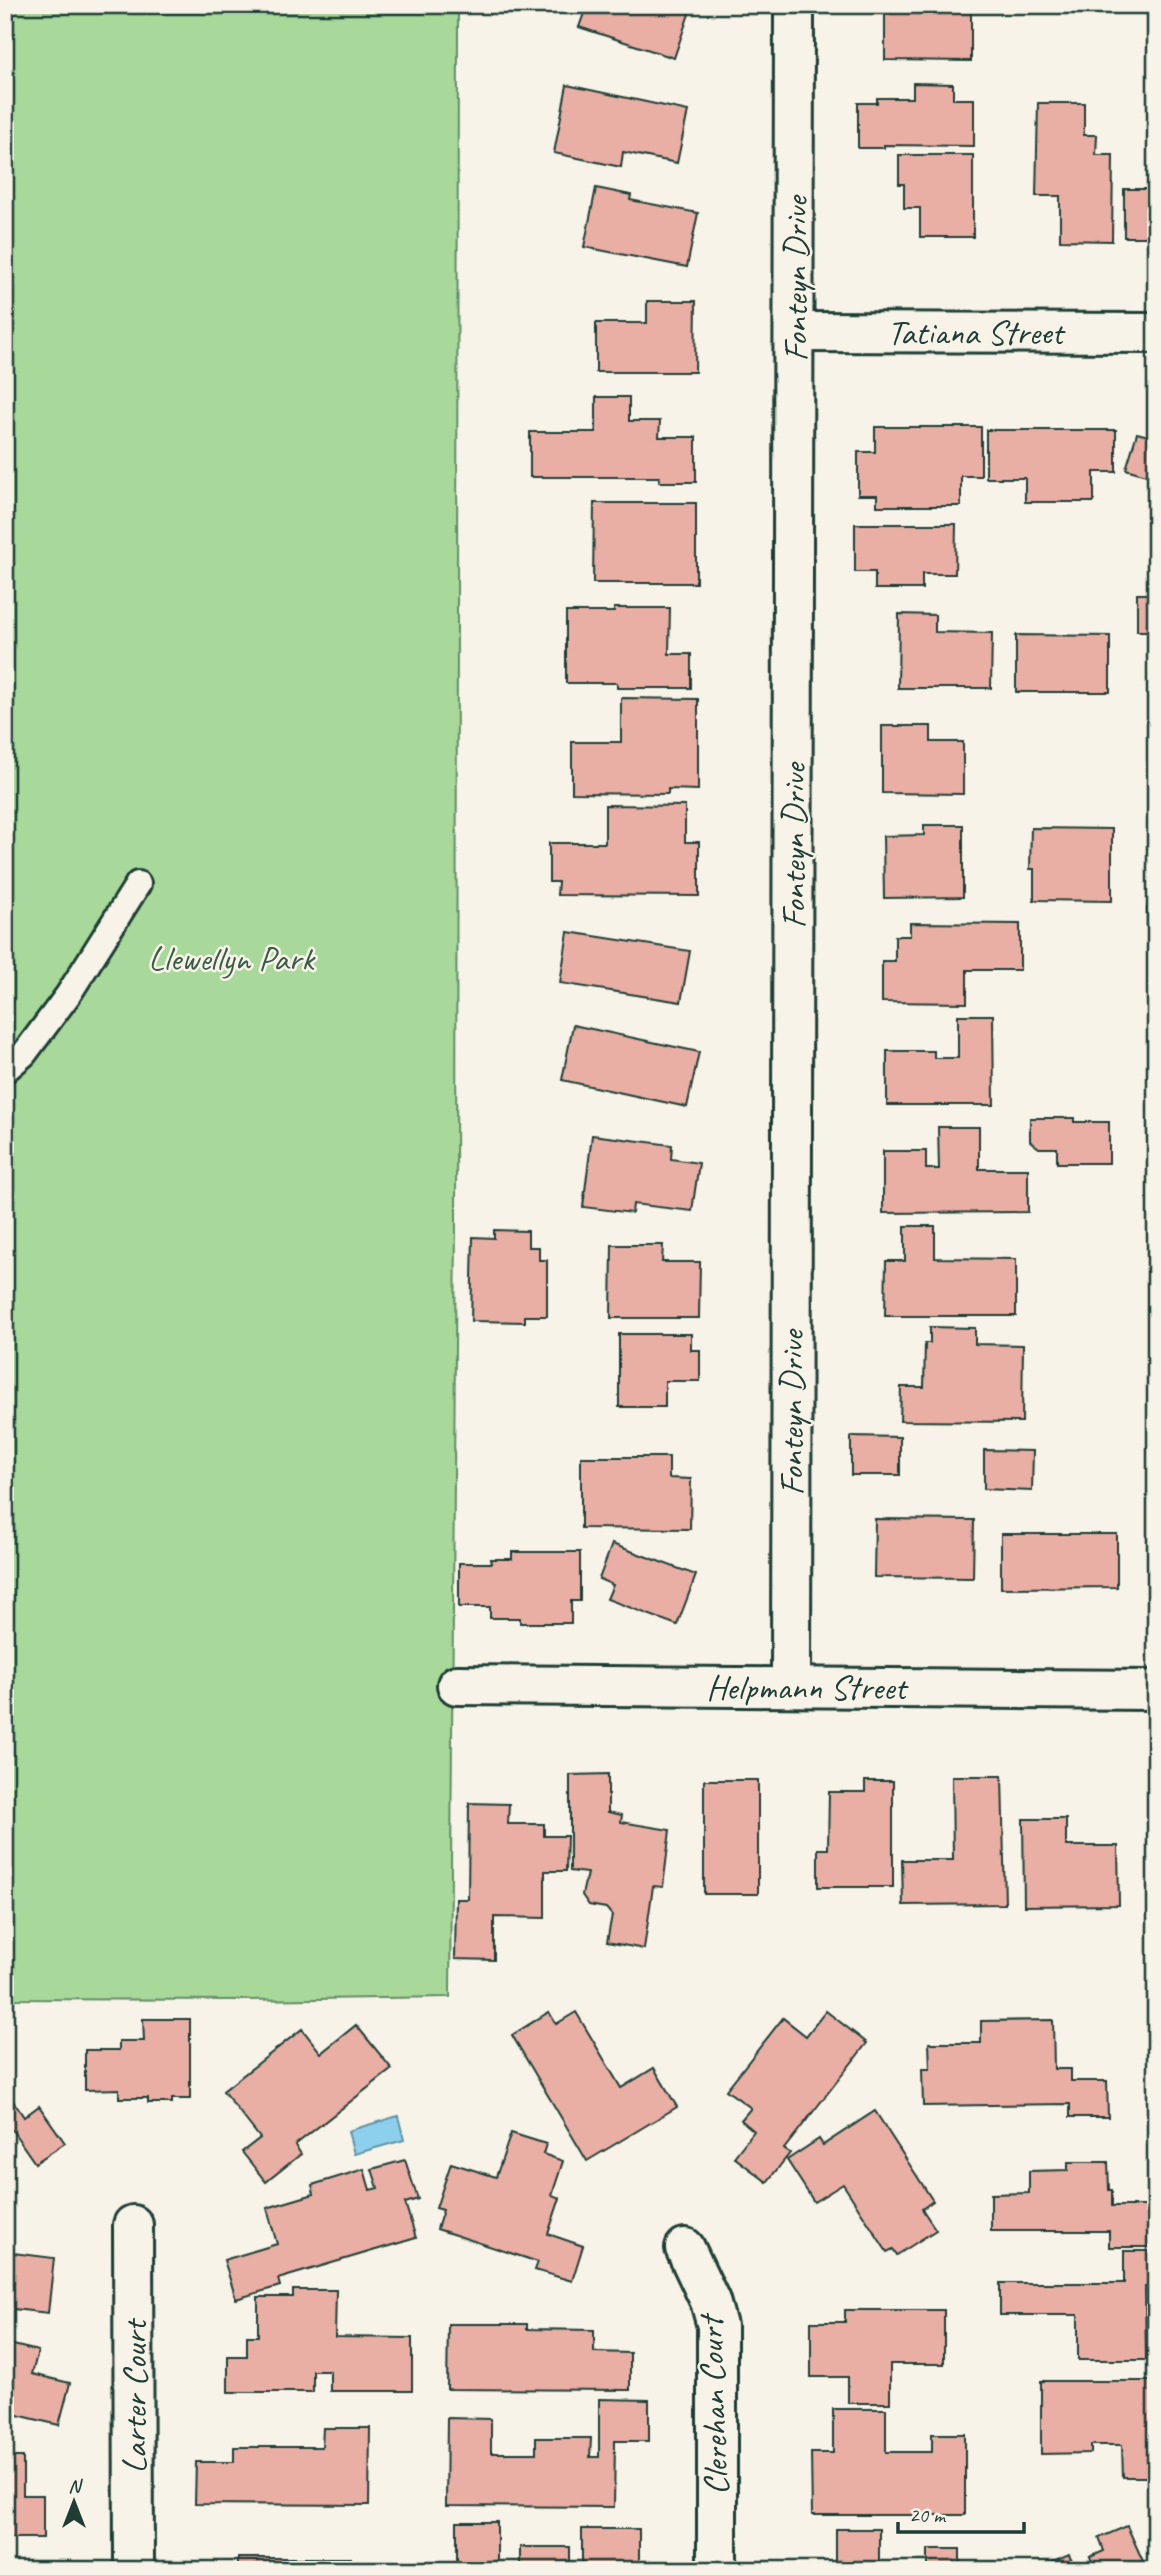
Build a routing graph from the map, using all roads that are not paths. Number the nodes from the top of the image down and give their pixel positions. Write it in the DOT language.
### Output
graph roads {
  1 [pos="794,5"];
  2 [pos="795,332"];
  3 [pos="1156,333"];
  4 [pos="138,884"];
  5 [pos="5,1070"];
  6 [pos="457,1685"];
  7 [pos="791,1686"];
  8 [pos="1156,1690"];
  9 [pos="133,2225"];
  10 [pos="685,2248"];
  11 [pos="134,2570"];
  12 [pos="717,2570"];
  1 -- 2 [label="street, Fonteyn Drive"];
  2 -- 3 [label="street, Tatiana Street"];
  2 -- 7 [label="street, Fonteyn Drive"];
  4 -- 5 [label="lane"];
  6 -- 7 [label="street, Helpmann Street"];
  7 -- 8 [label="street, Helpmann Street"];
  9 -- 11 [label="street, Larter Court"];
  10 -- 12 [label="street, Clerehan Court"];
}
